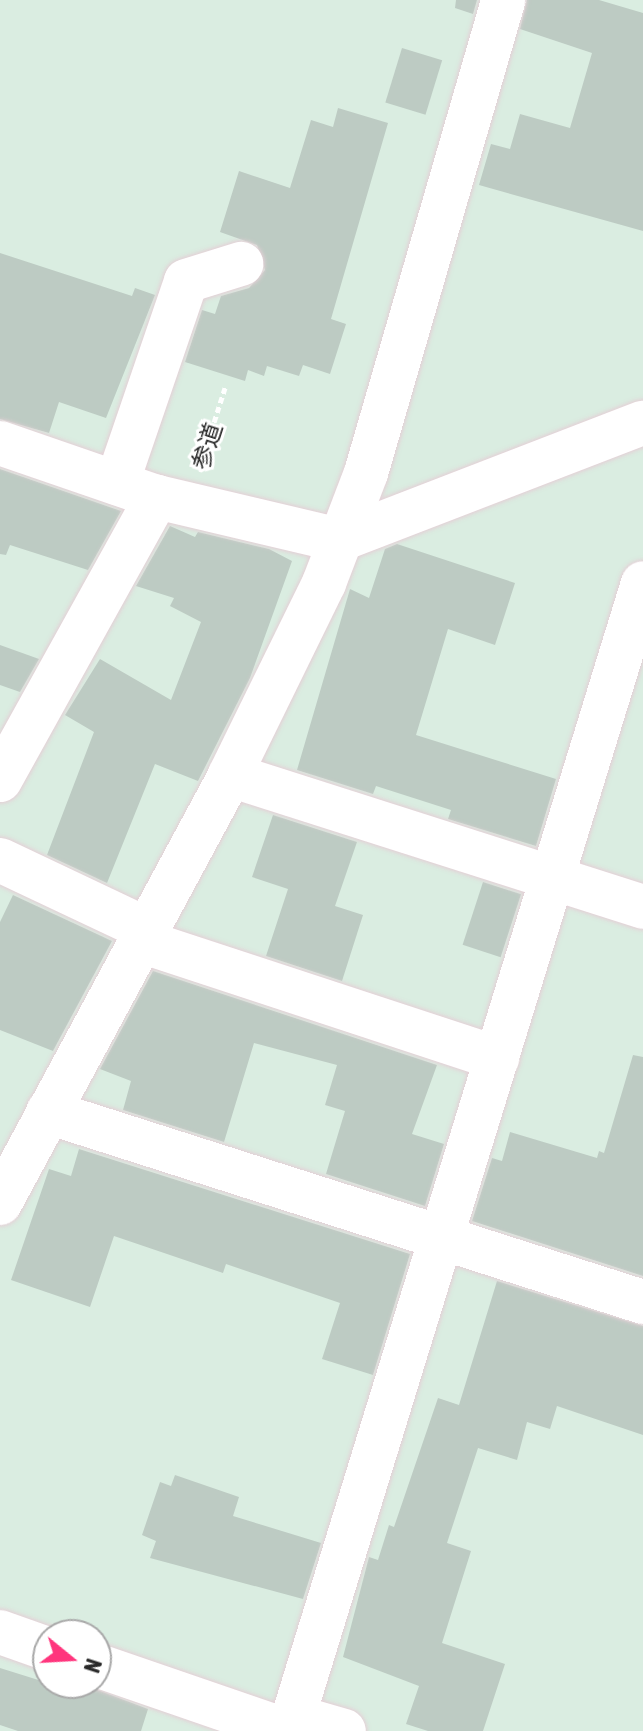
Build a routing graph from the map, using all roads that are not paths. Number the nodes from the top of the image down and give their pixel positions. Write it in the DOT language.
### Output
graph roads {
  1 [pos="503,0"];
  2 [pos="241,264"];
  3 [pos="643,423"];
  4 [pos="0,443"];
  5 [pos="154,495"];
  6 [pos="339,540"];
  7 [pos="643,583"];
  8 [pos="632,657"];
  9 [pos="230,775"];
  10 [pos="0,780"];
  11 [pos="0,860"];
  12 [pos="551,879"];
  13 [pos="643,907"];
  14 [pos="145,936"];
  15 [pos="497,1058"];
  16 [pos="48,1112"];
  17 [pos="0,1203"];
  18 [pos="441,1237"];
  19 [pos="643,1302"];
  20 [pos="0,1632"];
  21 [pos="32,1643"];
  22 [pos="112,1670"];
  23 [pos="290,1726"];
  24 [pos="344,1731"];
  1 -- 6 [label="street"];
  2 -- 5 [label="street"];
  3 -- 6 [label="street"];
  4 -- 5 [label="street"];
  5 -- 6 [label="street"];
  5 -- 10 [label="street"];
  6 -- 9 [label="street"];
  7 -- 8 [label="street"];
  8 -- 12 [label="street"];
  9 -- 12 [label="street"];
  9 -- 14 [label="street"];
  11 -- 14 [label="street"];
  12 -- 13 [label="street"];
  12 -- 15 [label="street"];
  14 -- 15 [label="street"];
  14 -- 16 [label="street"];
  15 -- 18 [label="street"];
  16 -- 17 [label="street"];
  16 -- 18 [label="street"];
  18 -- 19 [label="street"];
  18 -- 23 [label="street"];
  20 -- 21 [label="street"];
  22 -- 23 [label="street"];
  23 -- 24 [label="street"];
}
